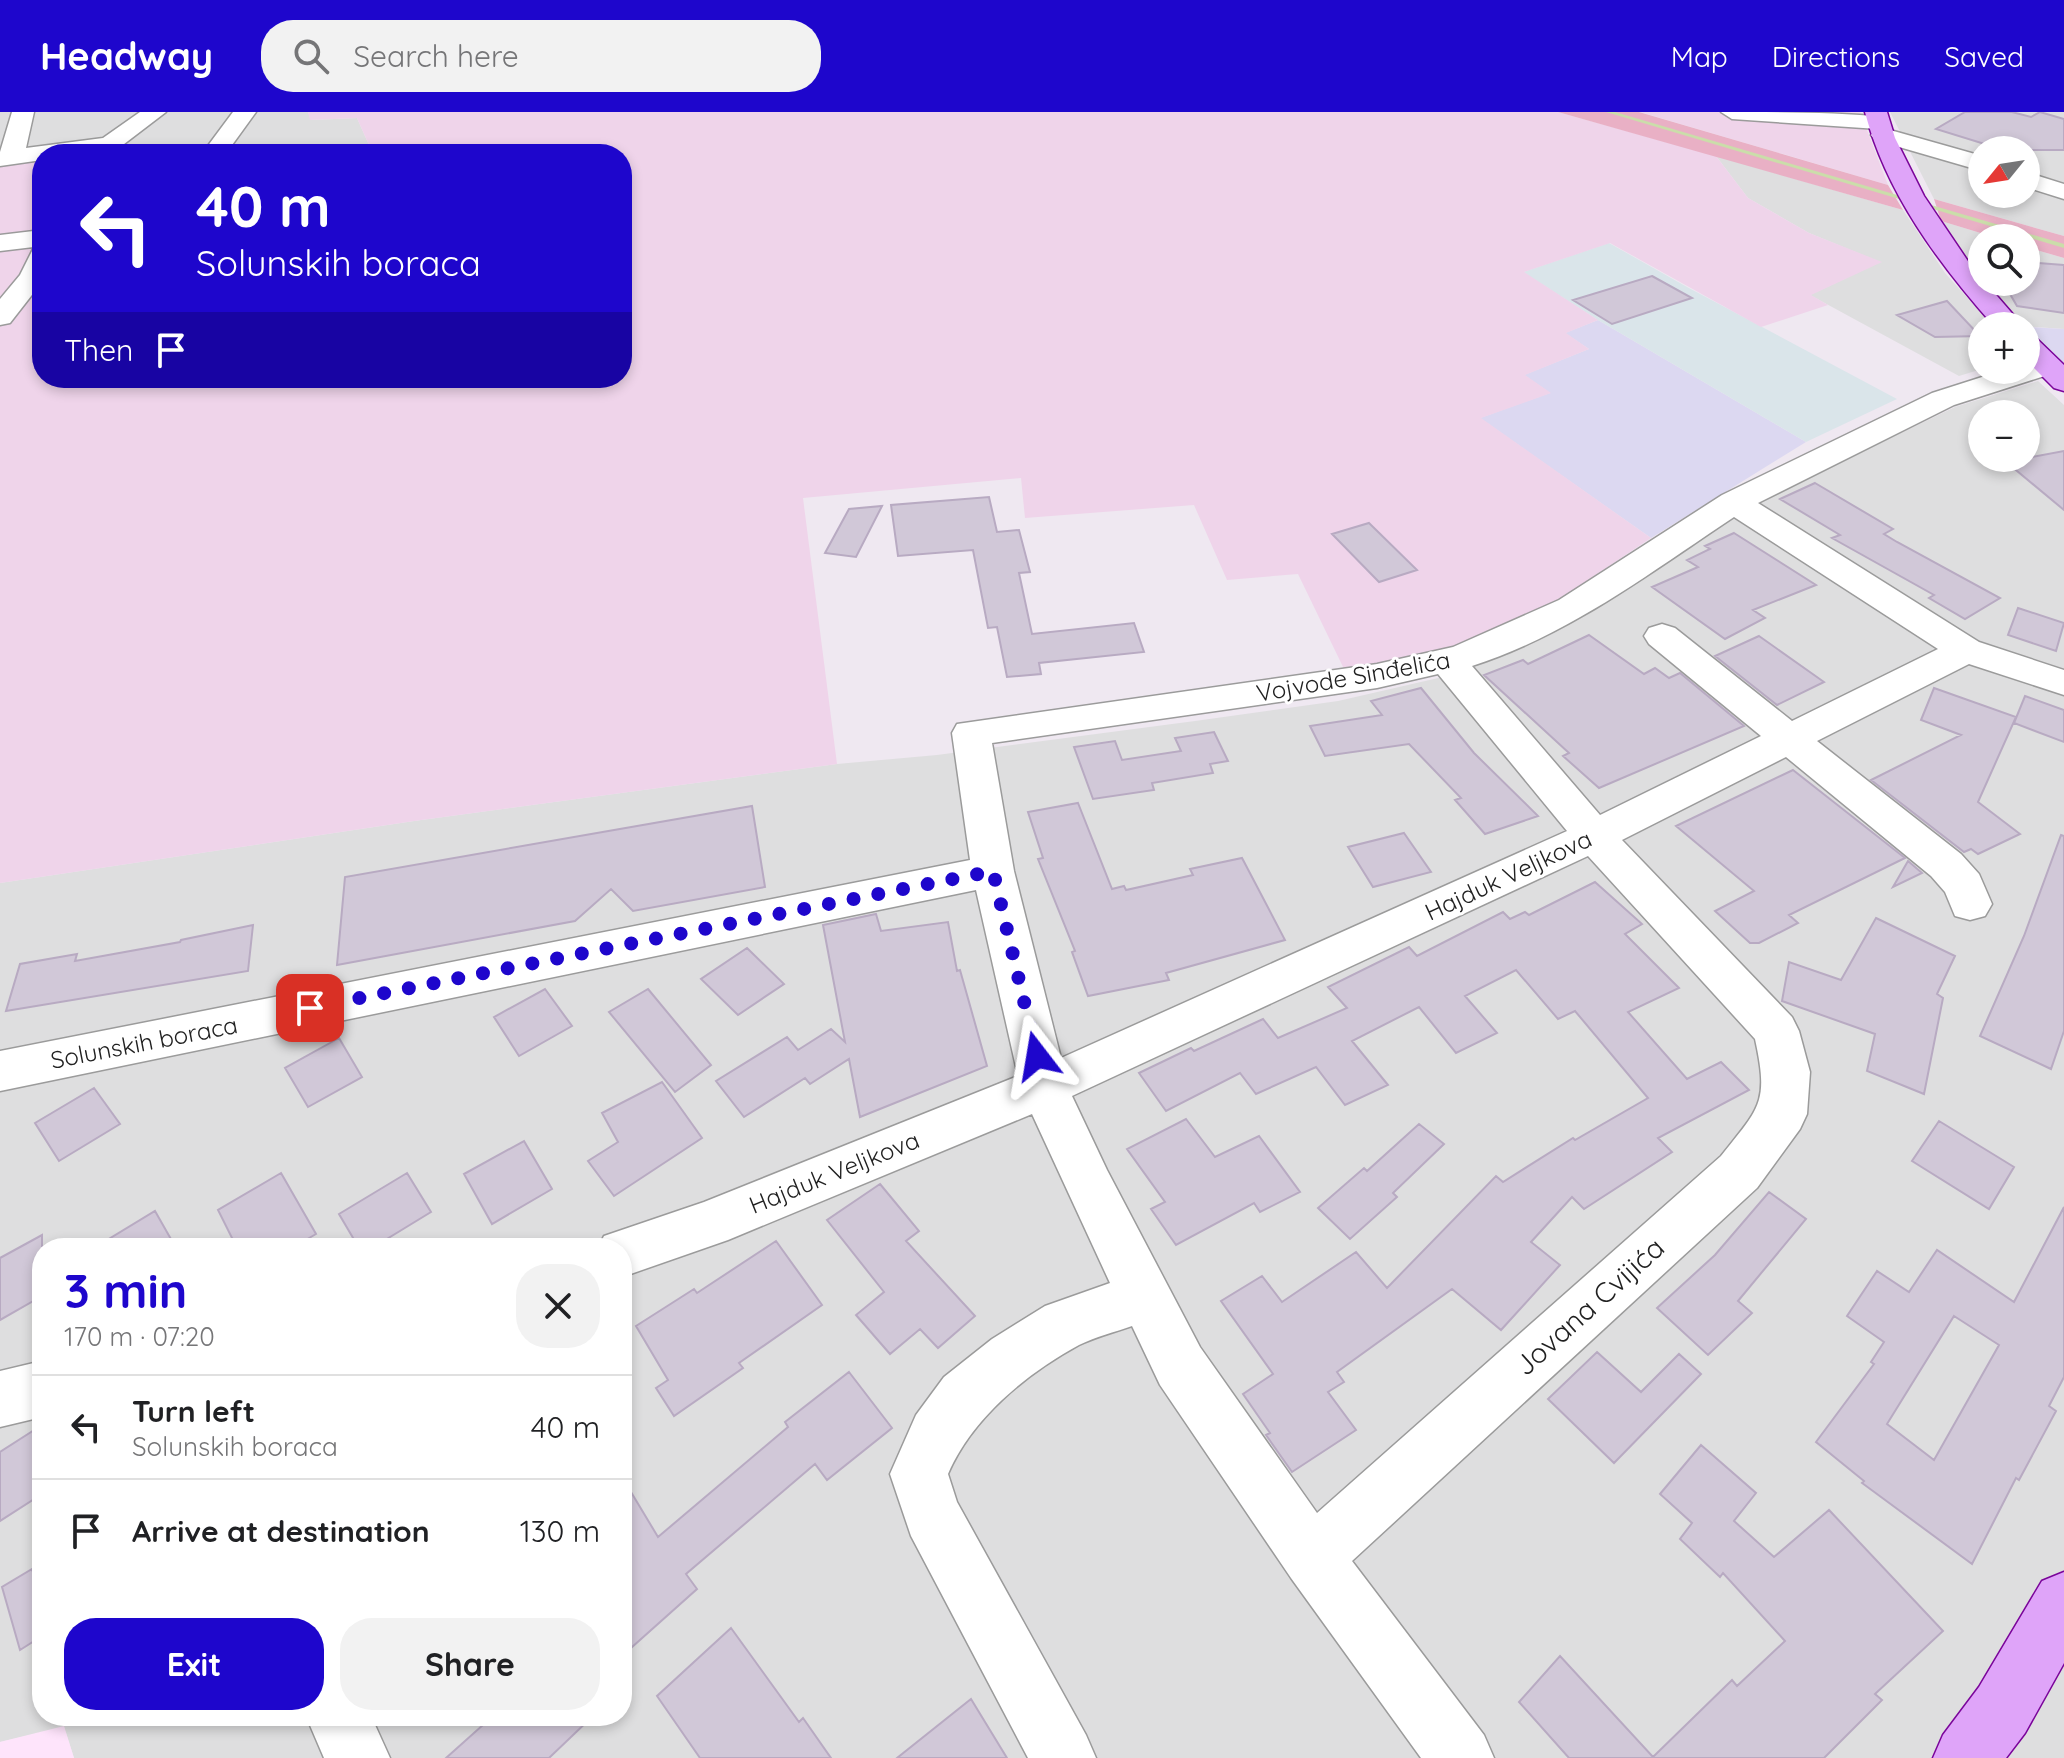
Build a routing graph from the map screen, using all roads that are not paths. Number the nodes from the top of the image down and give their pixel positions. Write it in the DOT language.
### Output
graph roads {
  1 [pos="23,112"];
  2 [pos="155,112"];
  3 [pos="245,112"];
  4 [pos="1732,112"];
  5 [pos="1879,123"];
  6 [pos="108,144"];
  7 [pos="221,144"];
  8 [pos="32,156"];
  9 [pos="6,158"];
  10 [pos="1968,158"];
  11 [pos="2040,184"];
  12 [pos="2064,192"];
  13 [pos="32,239"];
  14 [pos="0,243"];
  15 [pos="32,277"];
  16 [pos="1997,312"];
  17 [pos="0,317"];
  18 [pos="2046,364"];
  19 [pos="1734,502"];
  20 [pos="1662,636"];
  21 [pos="1966,650"];
  22 [pos="1447,661"];
  23 [pos="2064,683"];
  24 [pos="1790,737"];
  25 [pos="1594,836"];
  26 [pos="993,871"];
  27 [pos="1970,904"];
  28 [pos="0,1071"];
  29 [pos="1044,1087"];
  30 [pos="632,1250"];
  31 [pos="1143,1297"];
  32 [pos="32,1391"];
  33 [pos="0,1399"];
  34 [pos="1312,1557"];
  35 [pos="2064,1603"];
  36 [pos="343,1726"];
  37 [pos="357,1758"];
  38 [pos="1063,1758"];
  39 [pos="1461,1758"];
  40 [pos="1966,1758"];
  1 -- 9 [label="street"];
  2 -- 6 [label="street"];
  3 -- 7 [label="street"];
  4 -- 5 [label="street"];
  5 -- 10 [label="street"];
  5 -- 16 [label="main road"];
  8 -- 9 [label="street"];
  11 -- 12 [label="street"];
  13 -- 14 [label="street"];
  15 -- 17 [label="street"];
  18 -- 19 [label="street, Vojvode Sinđelića"];
  19 -- 21 [label="street"];
  19 -- 22 [label="street, Vojvode Sinđelića"];
  20 -- 24 [label="street"];
  21 -- 23 [label="street"];
  21 -- 24 [label="street, Hajduk Veljkova"];
  22 -- 25 [label="street, Jovana Cvijića"];
  22 -- 26 [label="street, Vojvode Sinđelića"];
  24 -- 25 [label="street, Hajduk Veljkova"];
  24 -- 27 [label="street"];
  25 -- 29 [label="street, Hajduk Veljkova"];
  25 -- 34 [label="street, Jovana Cvijića"];
  26 -- 28 [label="street, Solunskih boraca"];
  26 -- 29 [label="street"];
  29 -- 30 [label="street, Hajduk Veljkova"];
  29 -- 31 [label="street"];
  31 -- 34 [label="street"];
  31 -- 38 [label="street"];
  32 -- 33 [label="street"];
  34 -- 39 [label="street"];
  35 -- 40 [label="main road"];
  36 -- 37 [label="street"];
}
